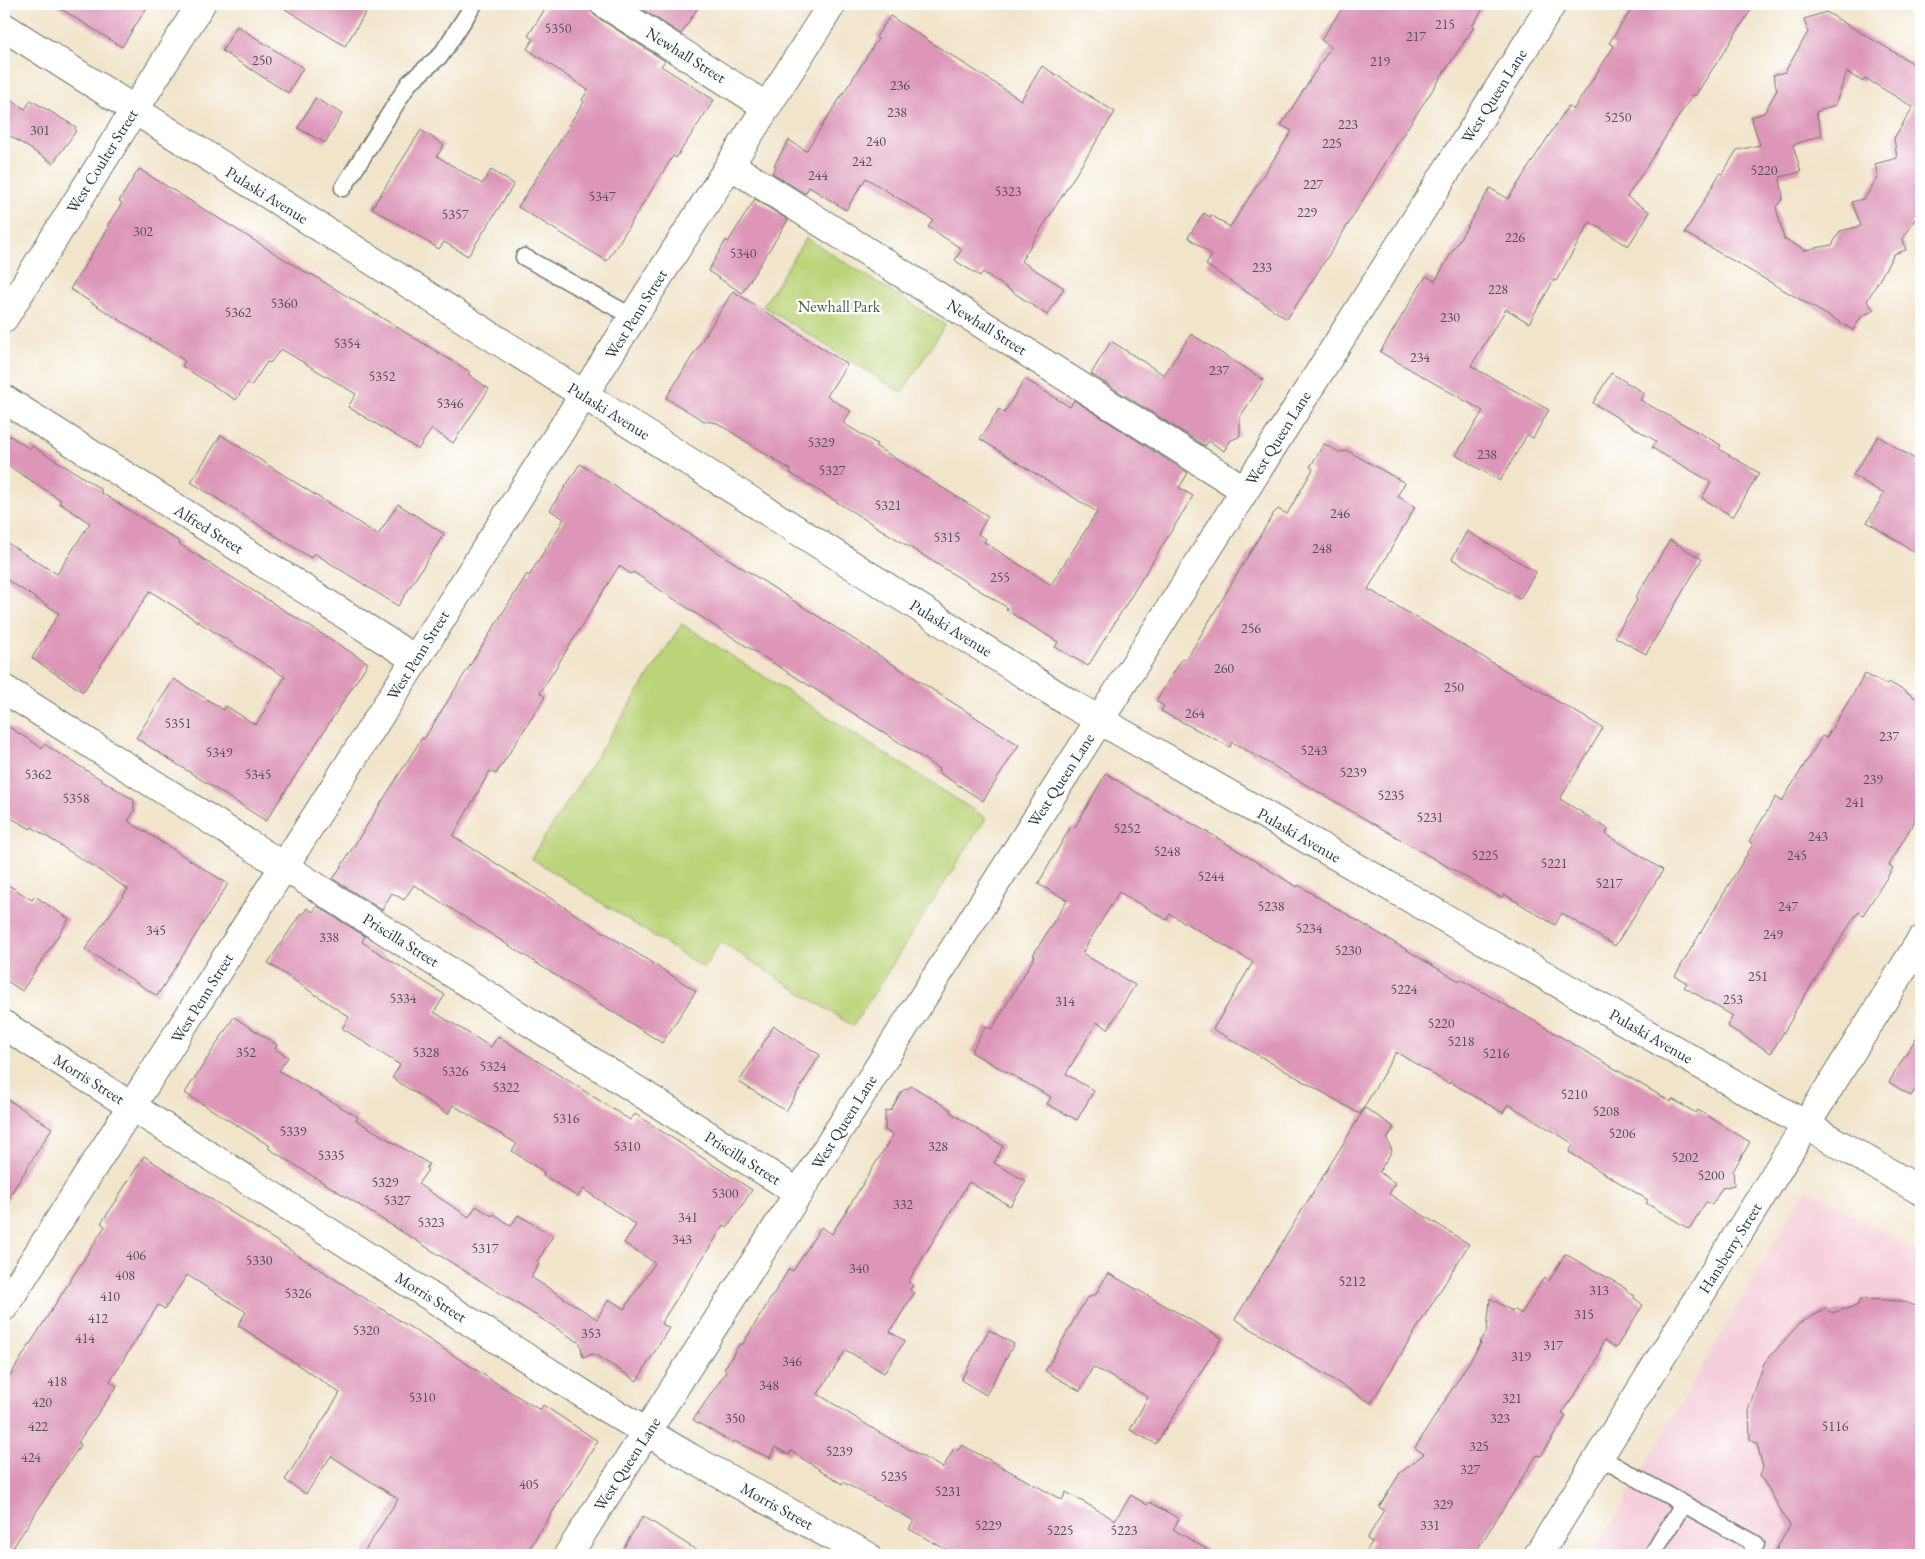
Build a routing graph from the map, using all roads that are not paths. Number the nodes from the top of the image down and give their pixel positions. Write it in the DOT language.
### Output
graph roads {
  1 [pos="201,4"];
  2 [pos="474,4"];
  3 [pos="605,4"];
  4 [pos="832,4"];
  5 [pos="1552,4"];
  6 [pos="4,27"];
  7 [pos="767,106"];
  8 [pos="134,111"];
  9 [pos="730,165"];
  10 [pos="343,188"];
  11 [pos="524,257"];
  12 [pos="633,317"];
  13 [pos="4,318"];
  14 [pos="584,395"];
  15 [pos="4,400"];
  16 [pos="1245,490"];
  17 [pos="415,659"];
  18 [pos="4,689"];
  19 [pos="1099,721"];
  20 [pos="285,866"];
  21 [pos="1921,940"];
  22 [pos="4,1025"];
  23 [pos="132,1107"];
  24 [pos="1806,1124"];
  25 [pos="1921,1191"];
  26 [pos="799,1193"];
  27 [pos="4,1307"];
  28 [pos="646,1432"];
  29 [pos="1599,1457"];
  30 [pos="1683,1504"];
  31 [pos="568,1555"];
  32 [pos="866,1555"];
  33 [pos="1538,1555"];
  34 [pos="1652,1555"];
  35 [pos="1750,1555"];
  1 -- 8 [label="street, West Coulter Street"];
  2 -- 10 [label="lane"];
  3 -- 7 [label="street, Newhall Street"];
  4 -- 7 [label="street, West Penn Street"];
  5 -- 16 [label="street, West Queen Lane"];
  6 -- 8 [label="street, Pulaski Avenue"];
  7 -- 9 [label="street, West Penn Street"];
  8 -- 13 [label="street, West Coulter Street"];
  8 -- 14 [label="street, Pulaski Avenue"];
  9 -- 12 [label="street, West Penn Street"];
  9 -- 16 [label="street, Newhall Street"];
  11 -- 12 [label="lane"];
  12 -- 14 [label="street, West Penn Street"];
  14 -- 17 [label="street, West Penn Street"];
  14 -- 19 [label="street, Pulaski Avenue"];
  15 -- 17 [label="street, Alfred Street"];
  16 -- 19 [label="street, West Queen Lane"];
  17 -- 20 [label="street, West Penn Street"];
  18 -- 20 [label="street, Priscilla Street"];
  19 -- 24 [label="street, Pulaski Avenue"];
  19 -- 26 [label="street, West Queen Lane"];
  20 -- 23 [label="street, West Penn Street"];
  20 -- 26 [label="street, Priscilla Street"];
  21 -- 24 [label="street, Hansberry Street"];
  22 -- 23 [label="street, Morris Street"];
  23 -- 27 [label="street, West Penn Street"];
  23 -- 28 [label="street, Morris Street"];
  24 -- 25 [label="street, Pulaski Avenue"];
  24 -- 29 [label="street, Hansberry Street"];
  26 -- 28 [label="street, West Queen Lane"];
  28 -- 31 [label="street, West Queen Lane"];
  28 -- 32 [label="street, Morris Street"];
  29 -- 30 [label="lane"];
  29 -- 33 [label="street, Hansberry Street"];
  30 -- 34 [label="lane"];
  30 -- 35 [label="lane"];
}
